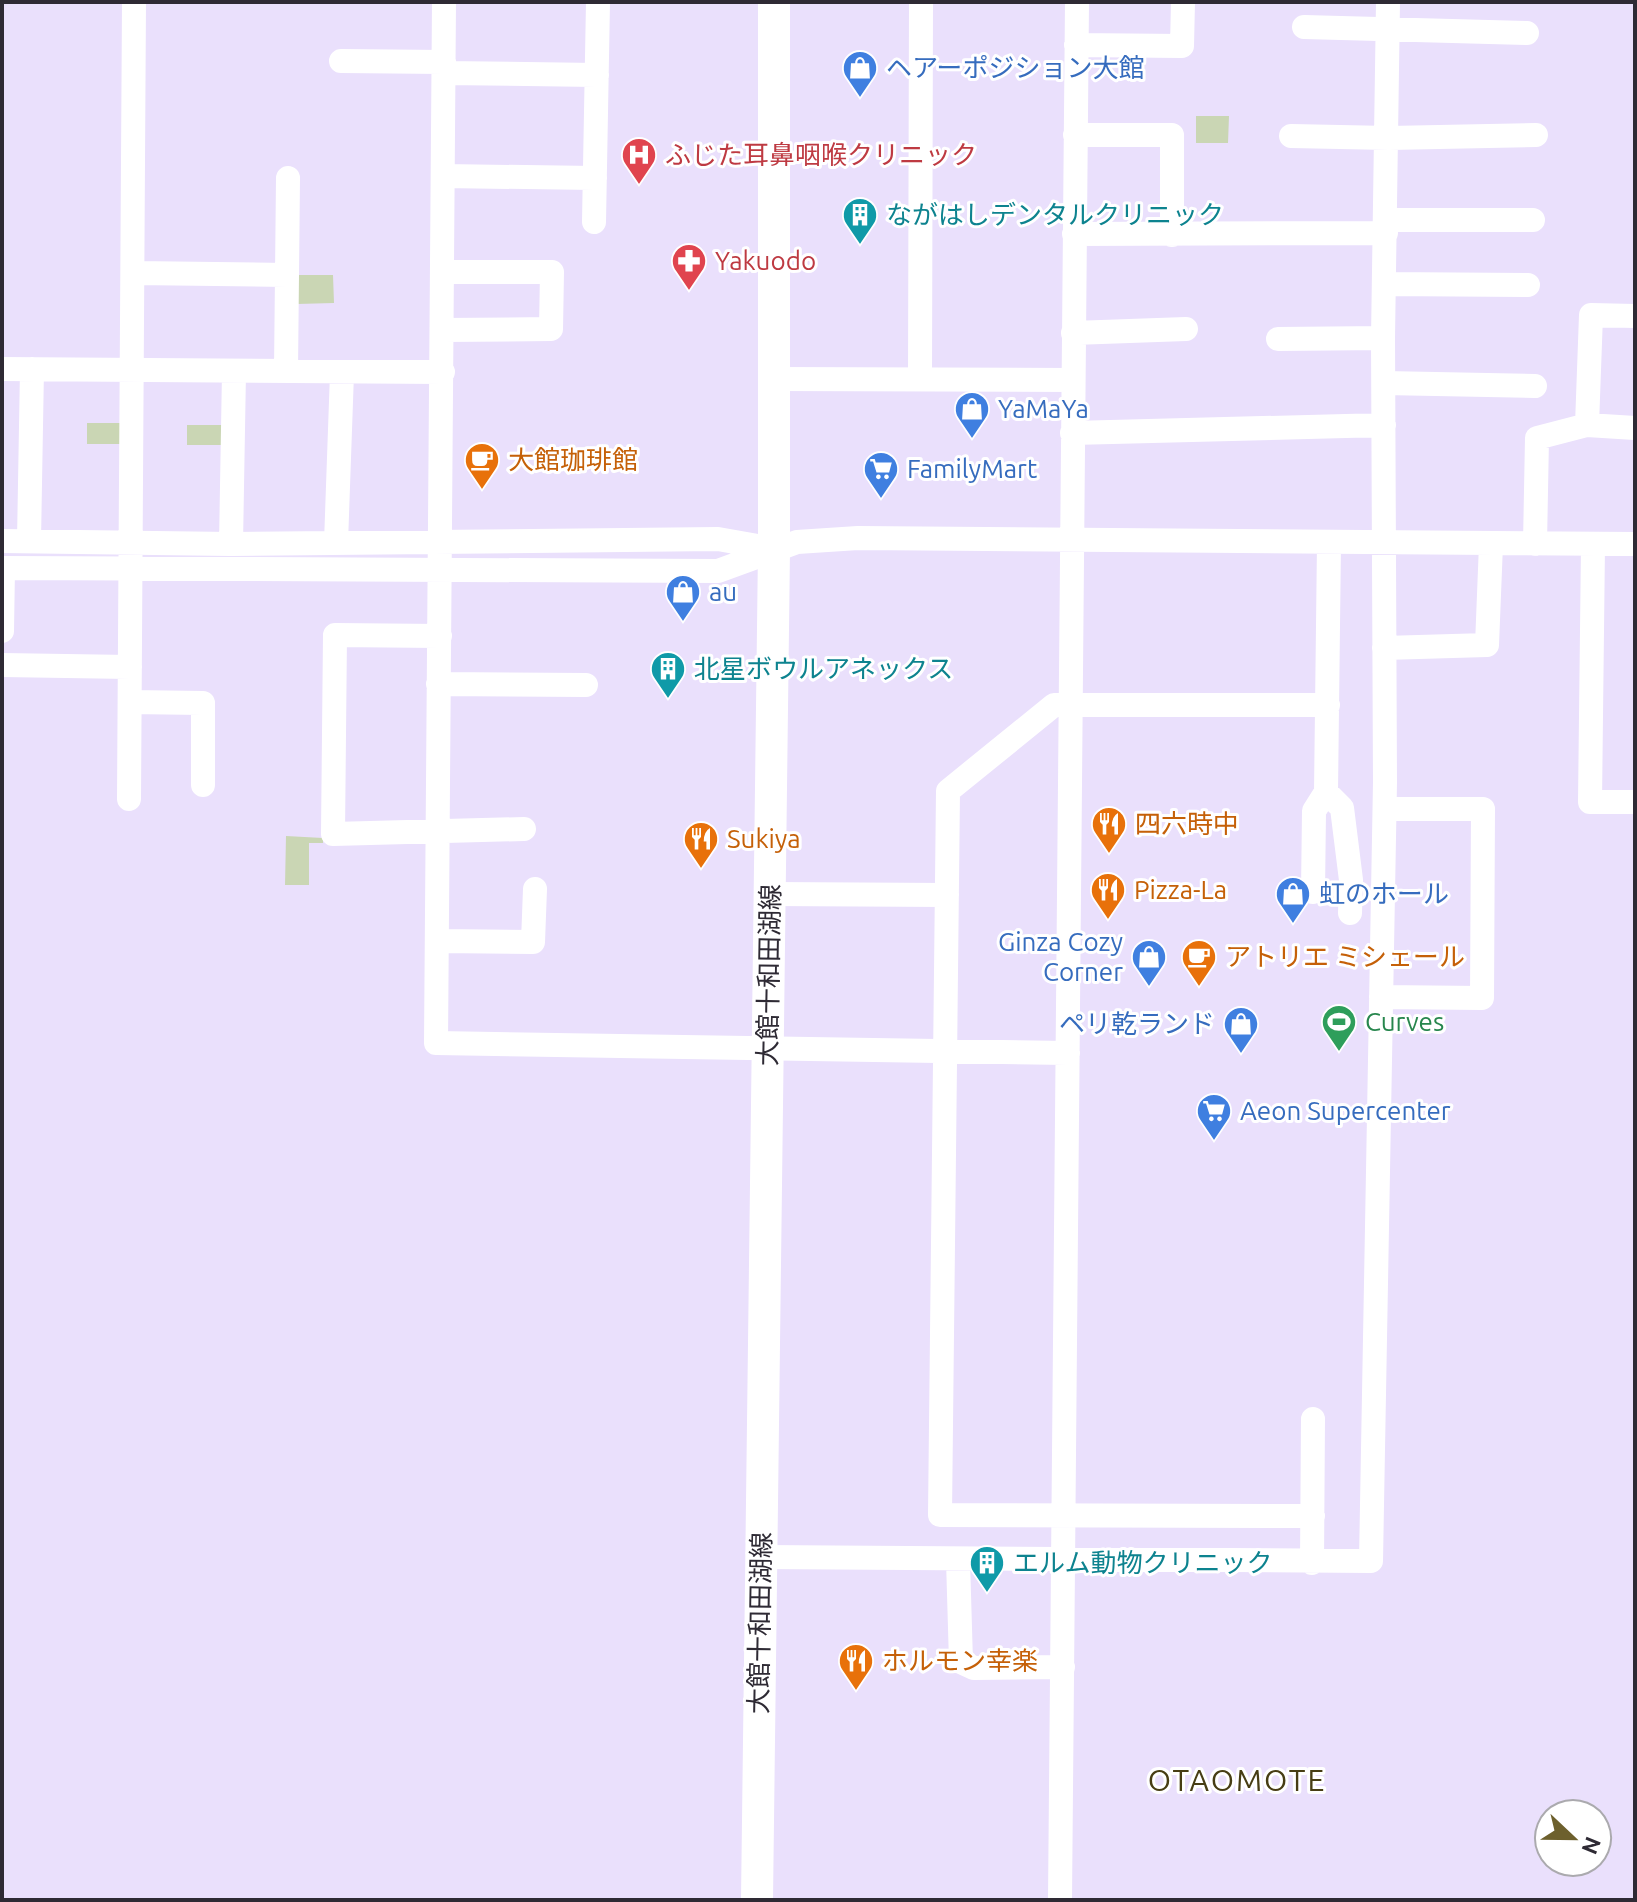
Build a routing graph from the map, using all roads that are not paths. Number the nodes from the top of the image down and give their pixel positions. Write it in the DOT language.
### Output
graph roads {
  1 [pos="134,2"];
  2 [pos="444,2"];
  3 [pos="598,2"];
  4 [pos="774,2"];
  5 [pos="921,2"];
  6 [pos="1077,2"];
  7 [pos="1183,2"];
  8 [pos="1388,2"];
  9 [pos="1304,27"];
  10 [pos="1388,31"];
  11 [pos="1527,33"];
  12 [pos="1076,45"];
  13 [pos="341,61"];
  14 [pos="444,67"];
  15 [pos="597,75"];
  16 [pos="1075,135"];
  17 [pos="1536,135"];
  18 [pos="1291,136"];
  19 [pos="1389,138"];
  20 [pos="443,176"];
  21 [pos="288,178"];
  22 [pos="595,178"];
  23 [pos="1533,220"];
  24 [pos="594,222"];
  25 [pos="1386,227"];
  26 [pos="1074,234"];
  27 [pos="1172,235"];
  28 [pos="443,272"];
  29 [pos="135,273"];
  30 [pos="287,275"];
  31 [pos="1385,284"];
  32 [pos="1528,285"];
  33 [pos="1635,316"];
  34 [pos="1186,329"];
  35 [pos="443,330"];
  36 [pos="1073,333"];
  37 [pos="1383,338"];
  38 [pos="1278,339"];
  39 [pos="2,369"];
  40 [pos="32,369"];
  41 [pos="286,371"];
  42 [pos="134,372"];
  43 [pos="234,372"];
  44 [pos="443,372"];
  45 [pos="342,373"];
  46 [pos="774,379"];
  47 [pos="920,379"];
  48 [pos="1073,380"];
  49 [pos="1384,383"];
  50 [pos="1535,386"];
  51 [pos="1384,425"];
  52 [pos="1587,425"];
  53 [pos="1635,428"];
  54 [pos="1072,433"];
  55 [pos="133,540"];
  56 [pos="2,541"];
  57 [pos="29,541"];
  58 [pos="442,541"];
  59 [pos="1072,541"];
  60 [pos="1383,542"];
  61 [pos="336,543"];
  62 [pos="1329,543"];
  63 [pos="231,544"];
  64 [pos="1491,544"];
  65 [pos="1535,544"];
  66 [pos="1635,544"];
  67 [pos="1593,545"];
  68 [pos="774,549"];
  69 [pos="3,568"];
  70 [pos="133,568"];
  71 [pos="442,570"];
  72 [pos="2,631"];
  73 [pos="440,636"];
  74 [pos="1384,648"];
  75 [pos="2,665"];
  76 [pos="130,667"];
  77 [pos="438,684"];
  78 [pos="586,685"];
  79 [pos="130,702"];
  80 [pos="1070,704"];
  81 [pos="1328,705"];
  82 [pos="203,785"];
  83 [pos="1326,792"];
  84 [pos="129,799"];
  85 [pos="1635,802"];
  86 [pos="1385,809"];
  87 [pos="437,829"];
  88 [pos="524,829"];
  89 [pos="535,889"];
  90 [pos="1313,892"];
  91 [pos="770,894"];
  92 [pos="947,895"];
  93 [pos="1350,913"];
  94 [pos="439,941"];
  95 [pos="1381,997"];
  96 [pos="769,1051"];
  97 [pos="945,1052"];
  98 [pos="1068,1053"];
  99 [pos="1313,1419"];
  100 [pos="1063,1515"];
  101 [pos="1313,1516"];
  102 [pos="760,1557"];
  103 [pos="958,1560"];
  104 [pos="1063,1560"];
  105 [pos="1312,1563"];
  106 [pos="1063,1667"];
  107 [pos="757,1900"];
  108 [pos="1060,1900"];
  1 -- 29 [label="street"];
  2 -- 14 [label="street"];
  3 -- 15 [label="street"];
  4 -- 46 [label="main road, 大館十和田湖線"];
  5 -- 47 [label="street"];
  6 -- 12 [label="street"];
  7 -- 12 [label="street"];
  8 -- 10 [label="street"];
  9 -- 10 [label="street"];
  10 -- 11 [label="street"];
  10 -- 19 [label="street"];
  12 -- 16 [label="street"];
  13 -- 14 [label="street"];
  14 -- 15 [label="street"];
  14 -- 20 [label="street"];
  15 -- 22 [label="street"];
  16 -- 26 [label="street"];
  16 -- 27 [label="street"];
  17 -- 19 [label="street"];
  18 -- 19 [label="street"];
  19 -- 25 [label="street"];
  20 -- 22 [label="street"];
  20 -- 28 [label="street"];
  21 -- 30 [label="street"];
  22 -- 24 [label="street"];
  23 -- 25 [label="street"];
  25 -- 27 [label="street"];
  25 -- 31 [label="street"];
  26 -- 27 [label="street"];
  26 -- 36 [label="street"];
  28 -- 35 [label="street"];
  28 -- 35 [label="street"];
  29 -- 30 [label="street"];
  29 -- 42 [label="street"];
  30 -- 41 [label="street"];
  31 -- 32 [label="street"];
  31 -- 37 [label="street"];
  33 -- 52 [label="street"];
  34 -- 36 [label="street"];
  35 -- 44 [label="street"];
  36 -- 48 [label="street"];
  37 -- 38 [label="street"];
  37 -- 49 [label="street"];
  39 -- 40 [label="street"];
  40 -- 42 [label="street"];
  40 -- 57 [label="street"];
  41 -- 43 [label="street"];
  41 -- 45 [label="street"];
  42 -- 43 [label="street"];
  42 -- 55 [label="street"];
  43 -- 63 [label="street"];
  44 -- 45 [label="street"];
  44 -- 58 [label="street"];
  45 -- 61 [label="street"];
  46 -- 47 [label="street"];
  46 -- 68 [label="main road, 大館十和田湖線"];
  47 -- 48 [label="street"];
  48 -- 54 [label="street"];
  49 -- 50 [label="street"];
  49 -- 51 [label="street"];
  51 -- 54 [label="street"];
  51 -- 60 [label="street"];
  52 -- 53 [label="street"];
  52 -- 65 [label="street"];
  54 -- 59 [label="street"];
  55 -- 57 [label="street"];
  55 -- 63 [label="street"];
  55 -- 70 [label="street"];
  56 -- 57 [label="street"];
  58 -- 61 [label="street"];
  58 -- 68 [label="street"];
  58 -- 71 [label="street"];
  59 -- 62 [label="street"];
  59 -- 68 [label="street"];
  59 -- 80 [label="street"];
  60 -- 62 [label="street"];
  60 -- 64 [label="street"];
  60 -- 74 [label="street"];
  61 -- 63 [label="street"];
  62 -- 81 [label="street"];
  64 -- 65 [label="street"];
  64 -- 74 [label="street"];
  65 -- 67 [label="street"];
  66 -- 67 [label="street"];
  67 -- 85 [label="street"];
  68 -- 71 [label="street"];
  68 -- 91 [label="main road, 大館十和田湖線"];
  69 -- 70 [label="street"];
  69 -- 72 [label="street"];
  70 -- 71 [label="street"];
  70 -- 76 [label="street"];
  71 -- 73 [label="street"];
  73 -- 77 [label="street"];
  73 -- 87 [label="street"];
  74 -- 86 [label="street"];
  75 -- 76 [label="street"];
  76 -- 79 [label="street"];
  77 -- 78 [label="street"];
  77 -- 87 [label="street"];
  79 -- 82 [label="street"];
  79 -- 84 [label="street"];
  80 -- 81 [label="street"];
  80 -- 92 [label="street"];
  80 -- 98 [label="street"];
  81 -- 83 [label="street"];
  83 -- 90 [label="street"];
  83 -- 93 [label="street"];
  86 -- 95 [label="street"];
  86 -- 95 [label="street"];
  87 -- 88 [label="street"];
  87 -- 94 [label="street"];
  89 -- 94 [label="street"];
  91 -- 92 [label="street"];
  91 -- 96 [label="main road, 大館十和田湖線"];
  92 -- 97 [label="street"];
  94 -- 96 [label="street"];
  95 -- 105 [label="street"];
  96 -- 97 [label="street"];
  96 -- 102 [label="main road, 大館十和田湖線"];
  97 -- 98 [label="street"];
  97 -- 100 [label="street"];
  98 -- 100 [label="street"];
  99 -- 101 [label="street"];
  100 -- 101 [label="street"];
  100 -- 104 [label="street"];
  101 -- 105 [label="street"];
  102 -- 103 [label="street"];
  102 -- 107 [label="main road, 大館十和田湖線"];
  103 -- 104 [label="street"];
  103 -- 106 [label="street"];
  104 -- 105 [label="street"];
  104 -- 106 [label="street"];
  106 -- 108 [label="street"];
}
